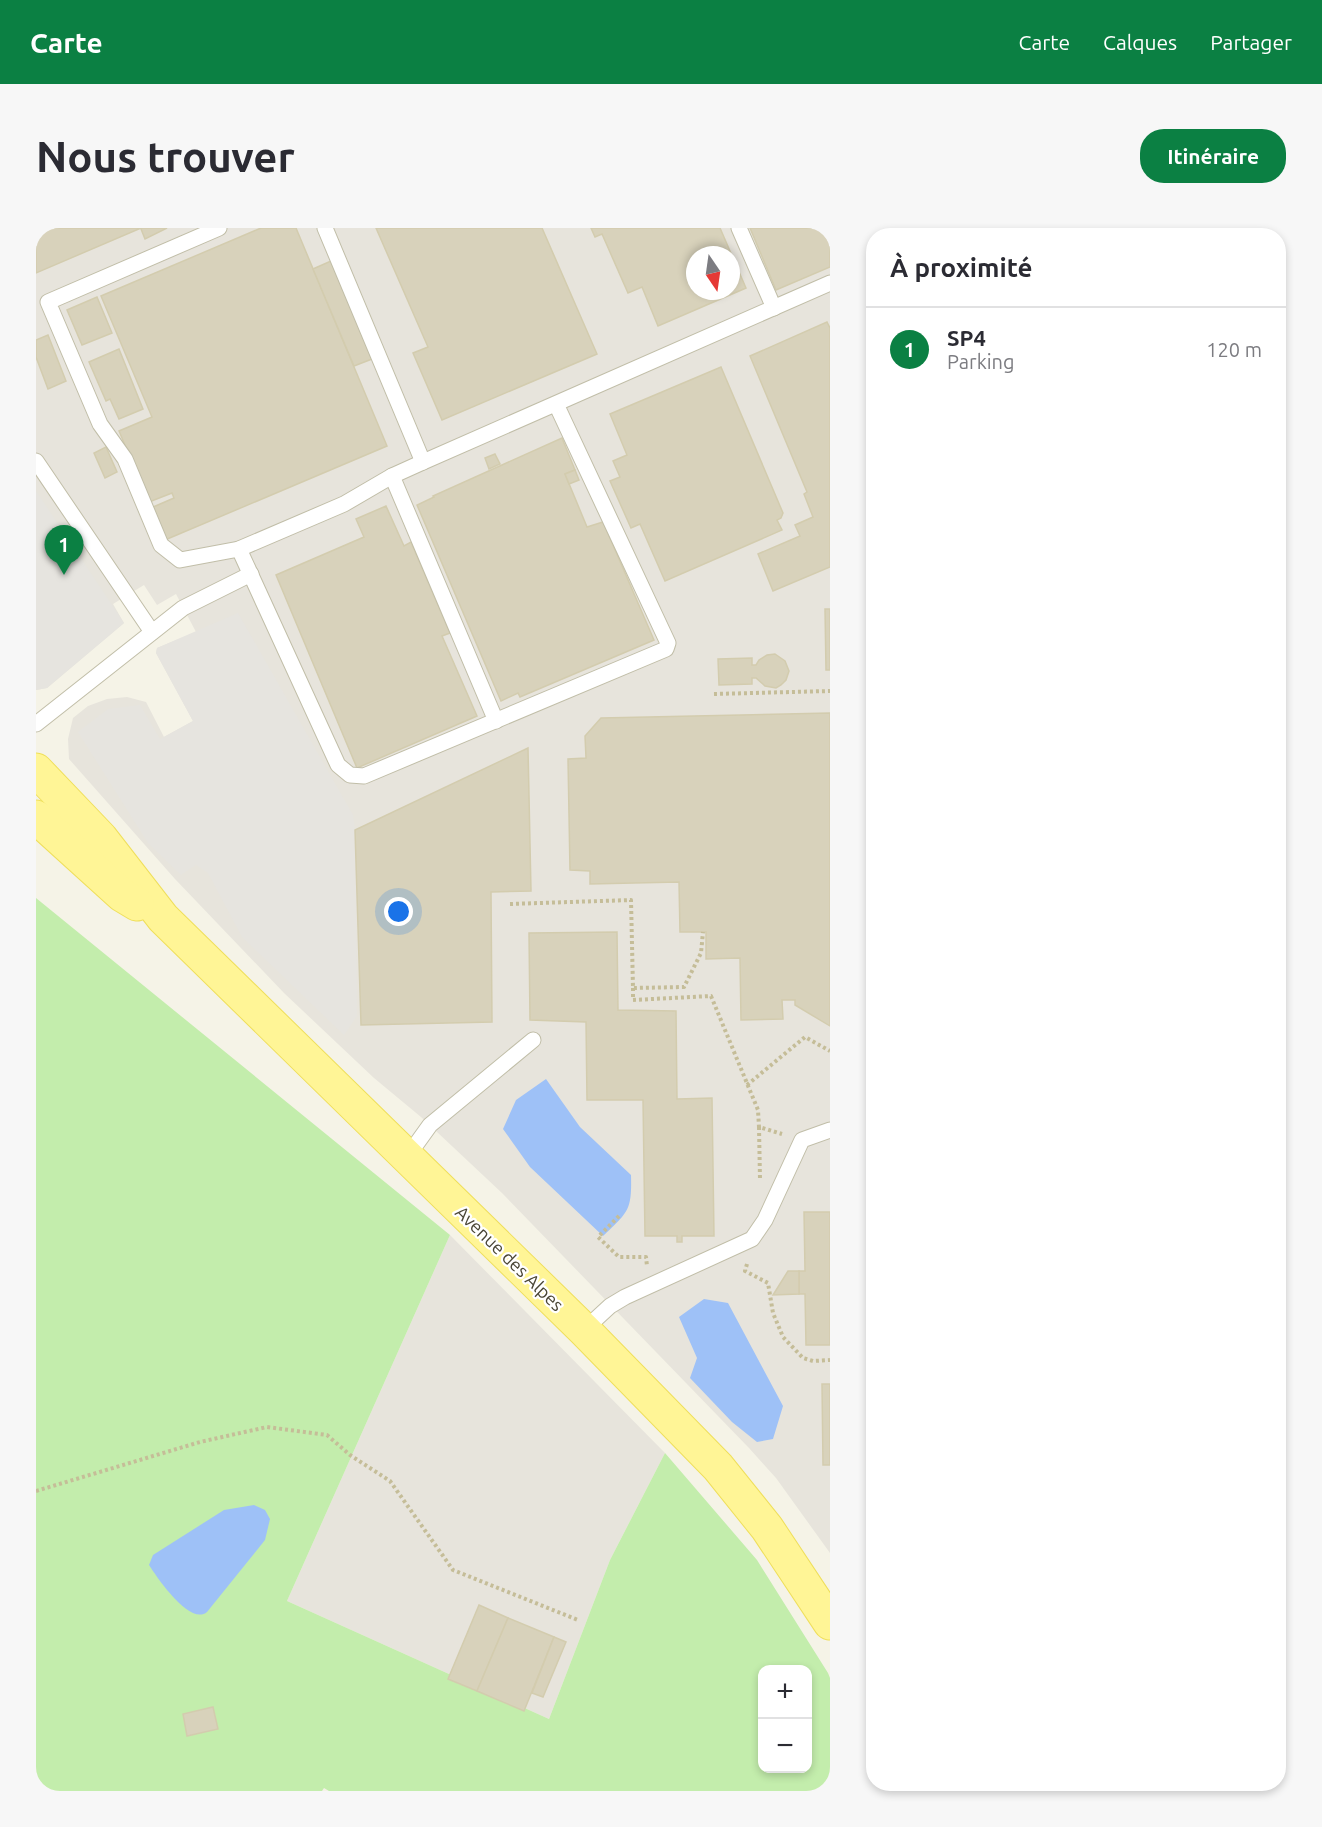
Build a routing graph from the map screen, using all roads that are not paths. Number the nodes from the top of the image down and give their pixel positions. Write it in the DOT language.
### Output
graph roads {
  1 [pos="219,228"];
  2 [pos="325,228"];
  3 [pos="739,228"];
  4 [pos="830,283"];
  5 [pos="774,308"];
  6 [pos="556,404"];
  7 [pos="36,461"];
  8 [pos="423,462"];
  9 [pos="392,476"];
  10 [pos="238,549"];
  11 [pos="251,574"];
  12 [pos="152,632"];
  13 [pos="496,721"];
  14 [pos="36,724"];
  15 [pos="36,770"];
  16 [pos="36,817"];
  17 [pos="163,918"];
  18 [pos="533,1040"];
  19 [pos="830,1130"];
  20 [pos="407,1157"];
  21 [pos="584,1330"];
  22 [pos="830,1623"];
  1 -- 10 [label="lane"];
  2 -- 8 [label="lane"];
  3 -- 5 [label="lane"];
  4 -- 5 [label="lane"];
  5 -- 6 [label="lane"];
  6 -- 8 [label="lane"];
  6 -- 13 [label="lane"];
  7 -- 12 [label="lane"];
  8 -- 9 [label="lane"];
  9 -- 10 [label="lane"];
  9 -- 13 [label="lane"];
  10 -- 11 [label="lane"];
  11 -- 12 [label="lane"];
  11 -- 13 [label="lane"];
  12 -- 14 [label="lane"];
  15 -- 17 [label="main road, Avenue des Alpes"];
  16 -- 17 [label="main road, Avenue des Alpes"];
  17 -- 20 [label="main road, Avenue des Alpes"];
  18 -- 20 [label="lane"];
  19 -- 21 [label="lane"];
  20 -- 21 [label="main road, Avenue des Alpes"];
  21 -- 22 [label="main road, Avenue des Alpes"];
}
